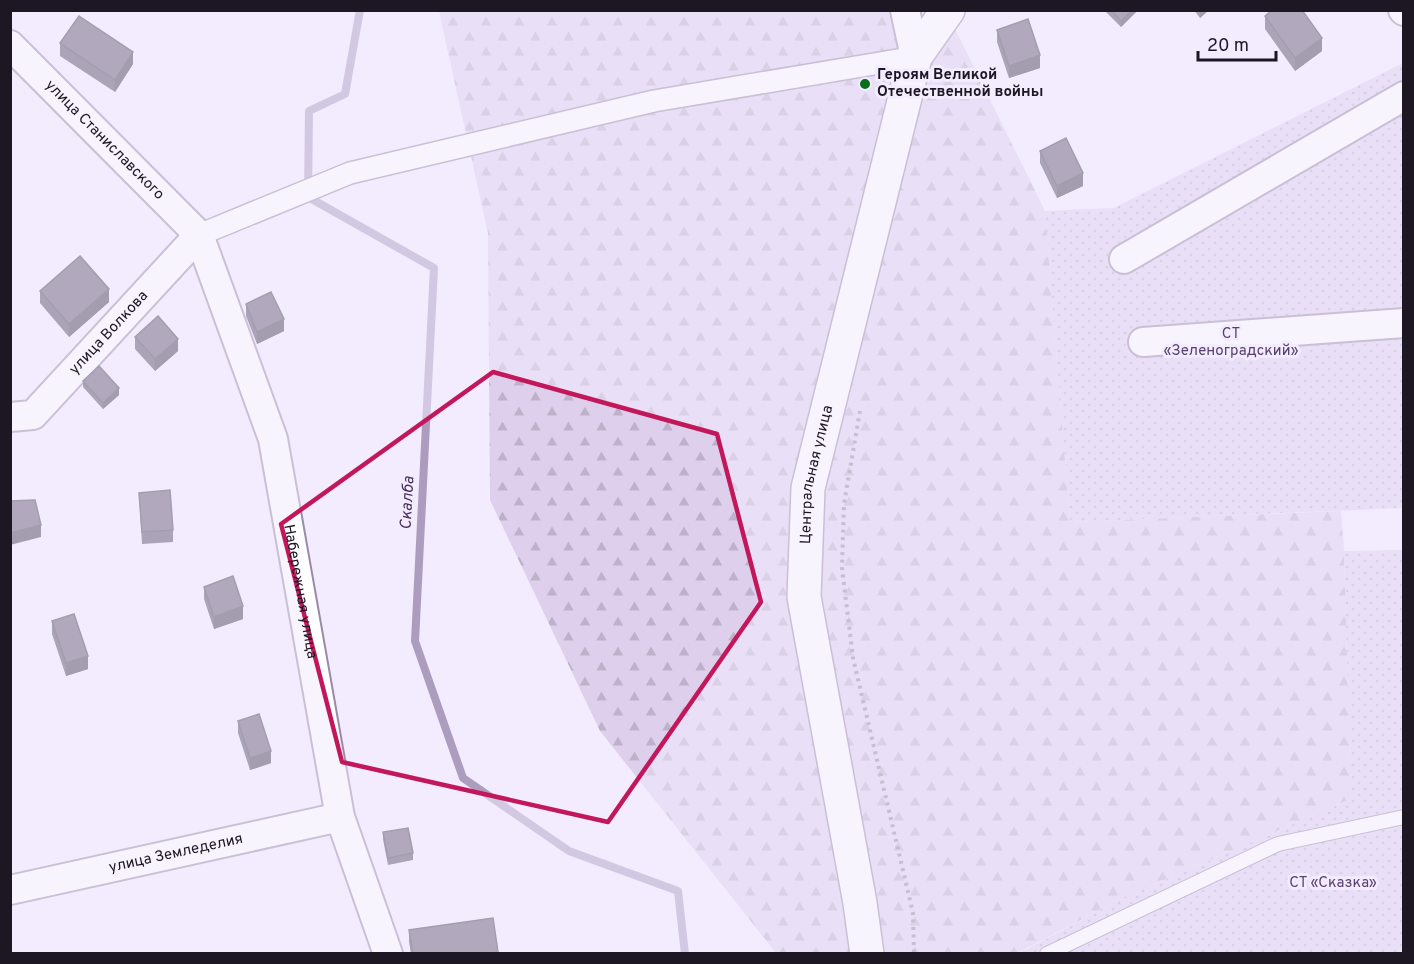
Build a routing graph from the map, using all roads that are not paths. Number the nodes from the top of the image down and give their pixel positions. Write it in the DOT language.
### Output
graph roads {
  1 [pos="905,10"];
  2 [pos="948,10"];
  3 [pos="10,45"];
  4 [pos="915,57"];
  5 [pos="1404,96"];
  6 [pos="199,235"];
  7 [pos="1124,259"];
  8 [pos="1404,323"];
  9 [pos="1143,342"];
  10 [pos="10,417"];
  11 [pos="340,817"];
  12 [pos="1404,817"];
  13 [pos="10,890"];
  14 [pos="388,954"];
  15 [pos="867,954"];
  16 [pos="1047,954"];
  1 -- 4 [label="street"];
  2 -- 4 [label="street, Центральная улица"];
  3 -- 6 [label="street, улица Станиславского"];
  4 -- 6 [label="street"];
  4 -- 15 [label="street, Центральная улица"];
  5 -- 7 [label="street"];
  6 -- 10 [label="street, улица Волкова"];
  6 -- 11 [label="street, Набережная улица"];
  8 -- 9 [label="street"];
  11 -- 13 [label="street, улица Земледелия"];
  11 -- 14 [label="street, Набережная улица"];
  12 -- 16 [label="lane"];
}
